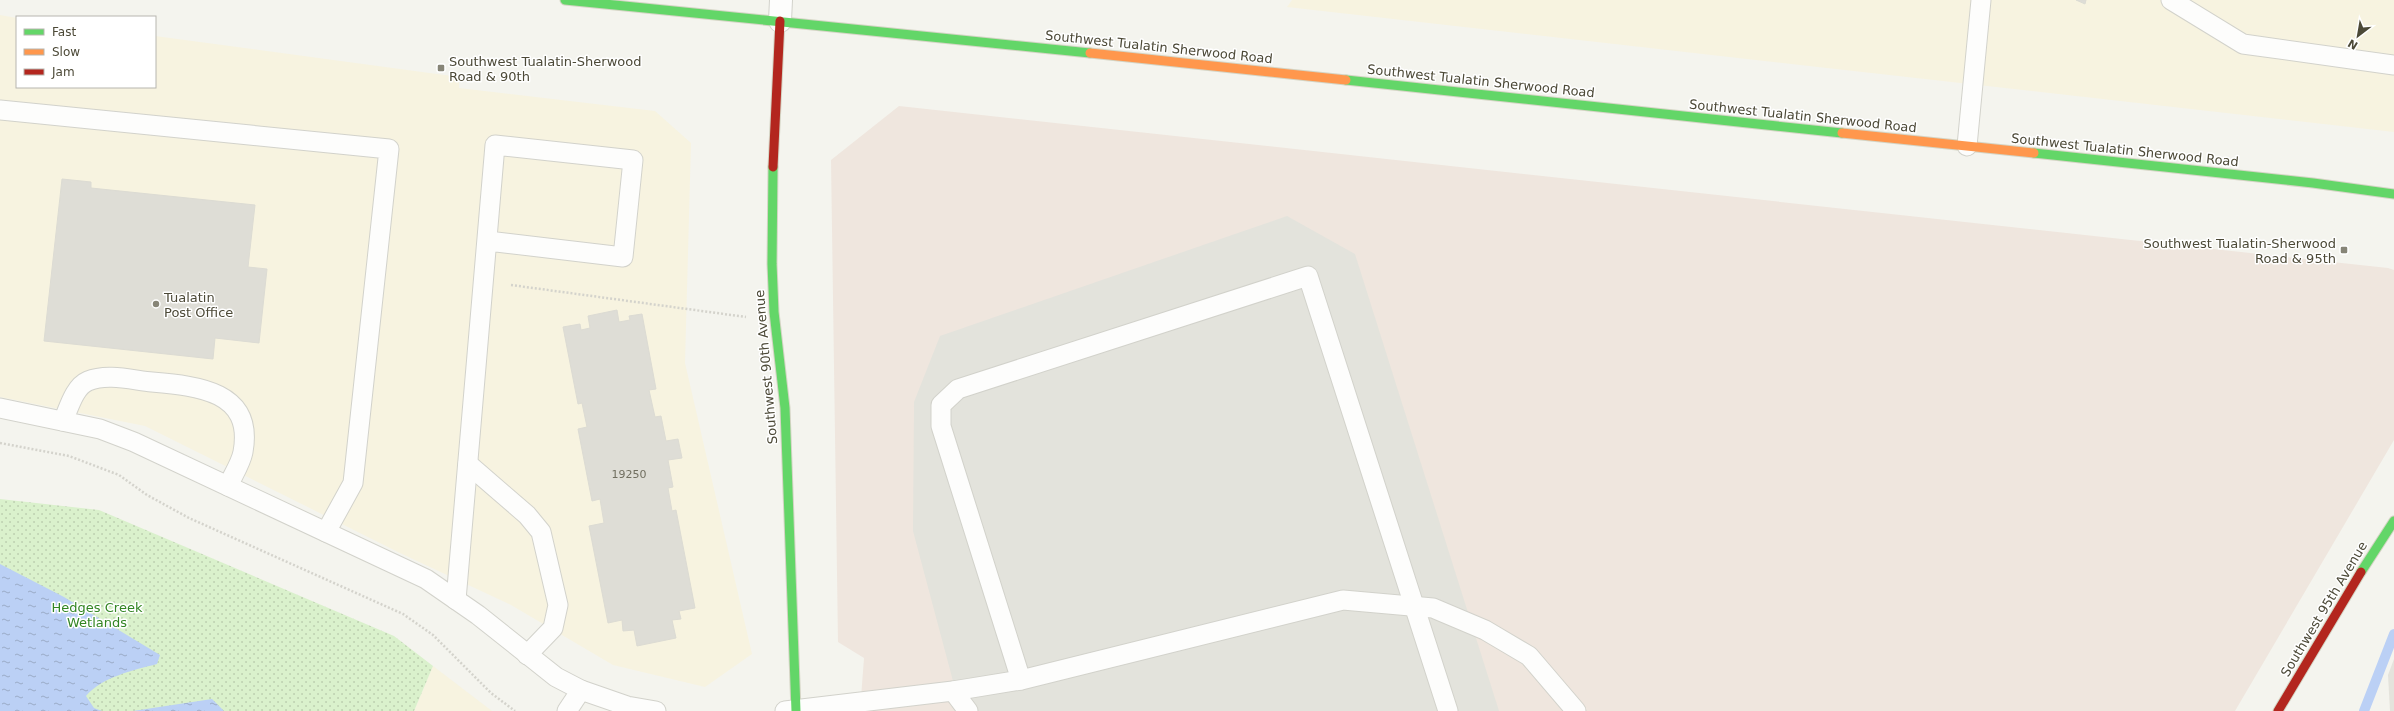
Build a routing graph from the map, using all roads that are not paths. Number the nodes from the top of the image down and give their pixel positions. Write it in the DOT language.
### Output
graph roads {
  1 [pos="565,0"];
  2 [pos="781,0"];
  3 [pos="1981,0"];
  4 [pos="2171,0"];
  5 [pos="780,21"];
  6 [pos="2394,65"];
  7 [pos="0,110"];
  8 [pos="1967,146"];
  9 [pos="2394,194"];
  10 [pos="488,241"];
  11 [pos="0,408"];
  12 [pos="63,421"];
  13 [pos="468,464"];
  14 [pos="228,486"];
  15 [pos="2394,521"];
  16 [pos="326,532"];
  17 [pos="456,600"];
  18 [pos="1415,606"];
  19 [pos="527,655"];
  20 [pos="1021,680"];
  21 [pos="580,690"];
  22 [pos="953,691"];
  23 [pos="567,711"];
  24 [pos="656,711"];
  25 [pos="792,711"];
  26 [pos="968,711"];
  27 [pos="1448,711"];
  28 [pos="1576,711"];
  29 [pos="2278,711"];
  1 -- 5 [label="main road, Southwest Tualatin Sherwood Road"];
  2 -- 5 [label="street"];
  3 -- 8 [label="lane"];
  4 -- 6 [label="lane"];
  5 -- 8 [label="main road, Southwest Tualatin Sherwood Road"];
  5 -- 25 [label="main road, Southwest 90th Avenue"];
  7 -- 16 [label="lane"];
  8 -- 9 [label="main road, Southwest Tualatin Sherwood Road"];
  10 -- 10 [label="lane"];
  10 -- 13 [label="lane"];
  11 -- 12 [label="lane"];
  12 -- 14 [label="lane"];
  12 -- 14 [label="lane"];
  13 -- 17 [label="lane"];
  13 -- 19 [label="lane"];
  14 -- 16 [label="lane"];
  15 -- 29 [label="main road, Southwest 95th Avenue"];
  16 -- 17 [label="lane"];
  17 -- 19 [label="lane"];
  18 -- 20 [label="lane"];
  18 -- 20 [label="lane"];
  18 -- 27 [label="lane"];
  18 -- 28 [label="lane"];
  19 -- 21 [label="lane"];
  20 -- 22 [label="lane"];
  21 -- 23 [label="lane"];
  21 -- 24 [label="lane"];
  22 -- 25 [label="lane"];
  22 -- 26 [label="lane"];
}
